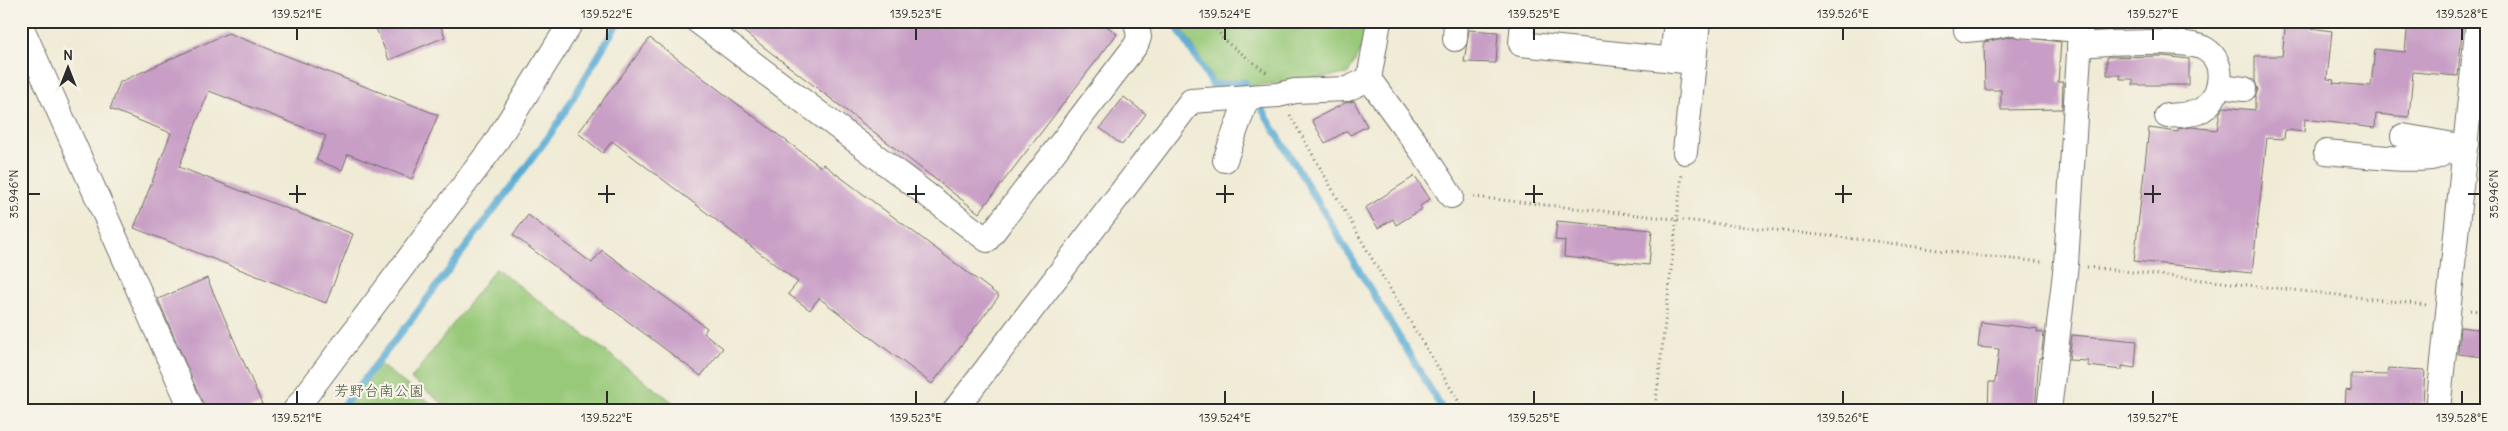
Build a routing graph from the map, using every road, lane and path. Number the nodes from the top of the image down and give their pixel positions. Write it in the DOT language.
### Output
graph roads {
  1 [pos="572,21"];
  2 [pos="697,21"];
  3 [pos="1136,21"];
  4 [pos="1211,21"];
  5 [pos="1379,21"];
  6 [pos="1523,21"];
  7 [pos="1676,21"];
  8 [pos="1698,21"];
  9 [pos="2015,21"];
  10 [pos="2478,21"];
  11 [pos="21,26"];
  12 [pos="1966,30"];
  13 [pos="2080,32"];
  14 [pos="1683,61"];
  15 [pos="1369,78"];
  16 [pos="2219,86"];
  17 [pos="2244,89"];
  18 [pos="1286,93"];
  19 [pos="1247,98"];
  20 [pos="2167,116"];
  21 [pos="2403,136"];
  22 [pos="2460,144"];
  23 [pos="1685,152"];
  24 [pos="2326,152"];
  25 [pos="1225,160"];
  26 [pos="1451,196"];
  27 [pos="1677,220"];
  28 [pos="2066,264"];
  29 [pos="2449,308"];
  30 [pos="2487,312"];
  31 [pos="192,410"];
  32 [pos="295,410"];
  33 [pos="955,410"];
  34 [pos="1464,410"];
  35 [pos="1655,410"];
  36 [pos="2049,410"];
  37 [pos="2438,410"];
  1 -- 32 [label="street"];
  2 -- 3 [label="street"];
  4 -- 18 [label="path"];
  5 -- 15 [label="street"];
  6 -- 14 [label="street"];
  7 -- 14 [label="street"];
  8 -- 14 [label="street"];
  9 -- 12 [label="street"];
  9 -- 13 [label="street"];
  10 -- 22 [label="street"];
  11 -- 31 [label="street"];
  13 -- 16 [label="street"];
  13 -- 28 [label="street"];
  14 -- 23 [label="street"];
  15 -- 18 [label="street"];
  15 -- 26 [label="street"];
  16 -- 17 [label="street"];
  16 -- 20 [label="street"];
  18 -- 19 [label="street"];
  18 -- 34 [label="path"];
  19 -- 25 [label="street"];
  19 -- 33 [label="street"];
  21 -- 22 [label="street"];
  22 -- 24 [label="street"];
  22 -- 29 [label="street"];
  23 -- 27 [label="path"];
  26 -- 27 [label="path"];
  27 -- 28 [label="path"];
  27 -- 35 [label="path"];
  28 -- 29 [label="path"];
  28 -- 36 [label="street"];
  29 -- 30 [label="path"];
  29 -- 37 [label="street"];
}
